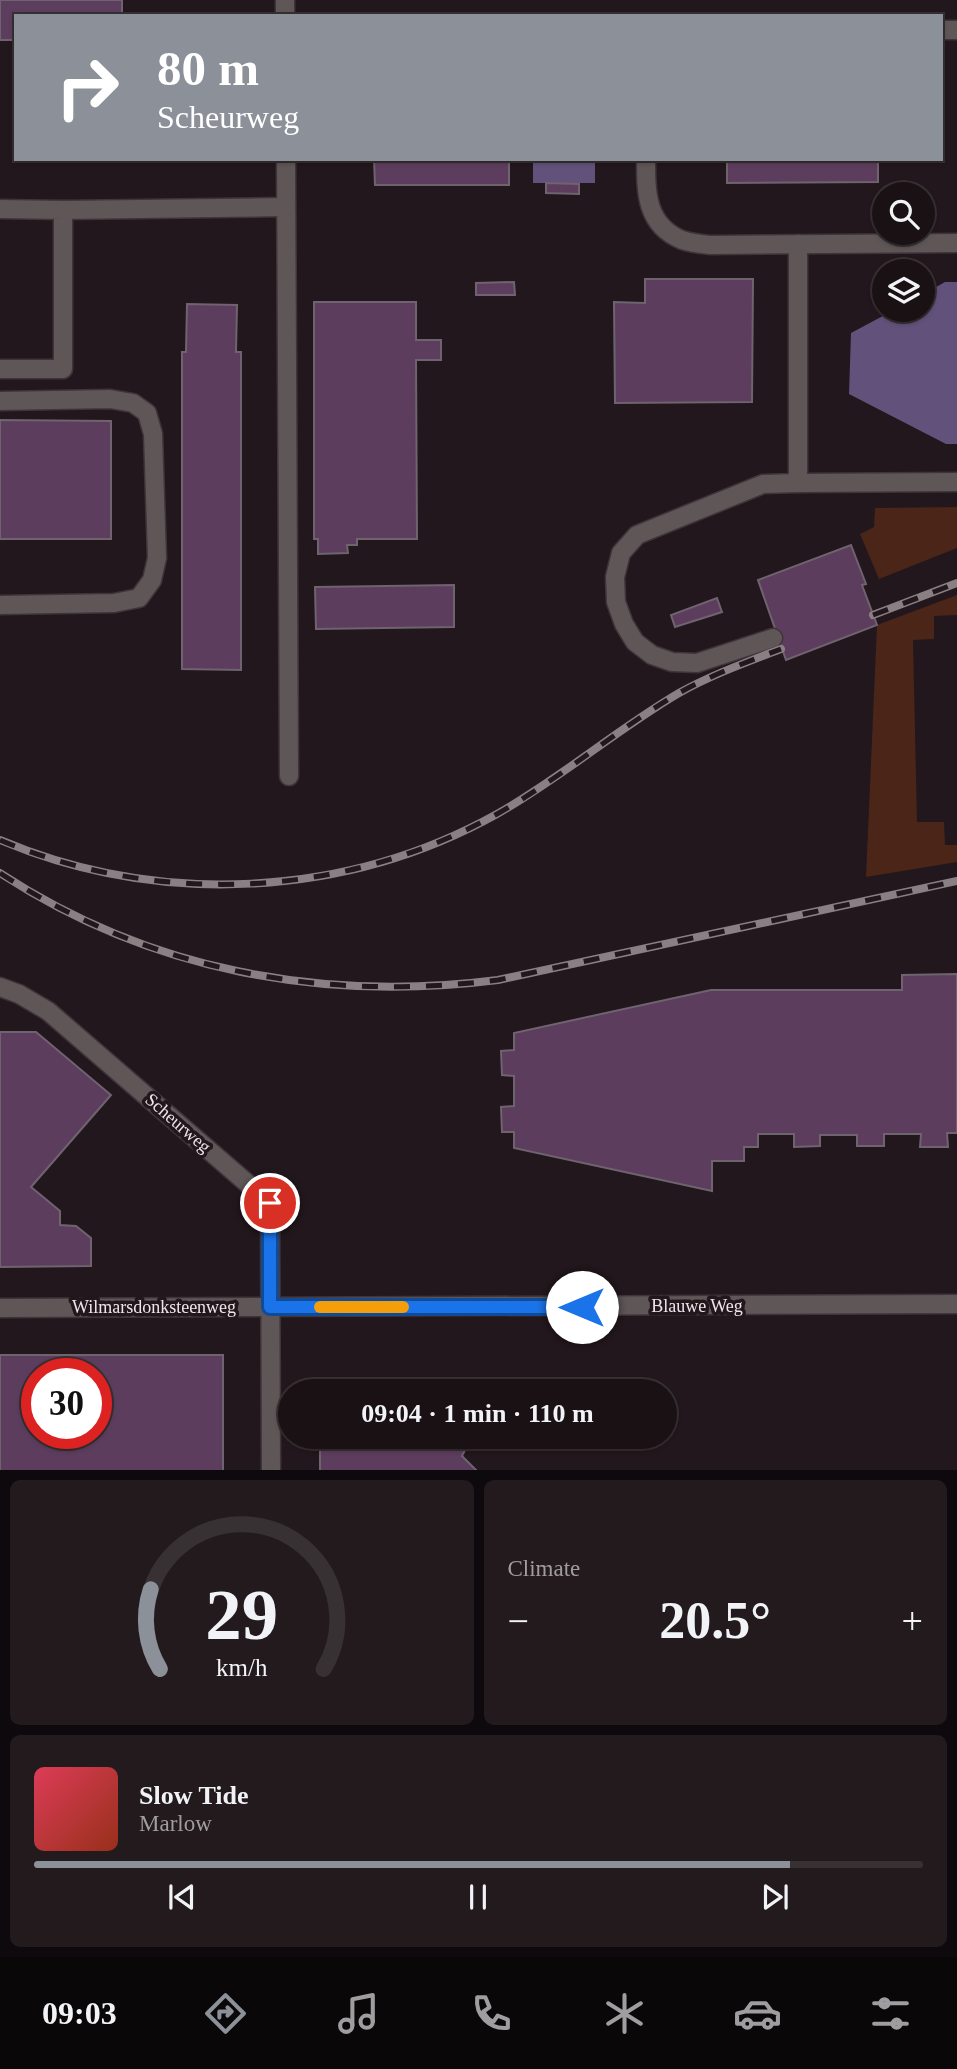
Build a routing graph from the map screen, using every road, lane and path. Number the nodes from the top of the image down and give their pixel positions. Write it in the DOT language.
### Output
graph roads {
  1 [pos="286,161"];
  2 [pos="646,161"];
  3 [pos="286,206"];
  4 [pos="0,209"];
  5 [pos="63,209"];
  6 [pos="957,243"];
  7 [pos="798,244"];
  8 [pos="0,369"];
  9 [pos="0,401"];
  10 [pos="957,482"];
  11 [pos="798,483"];
  12 [pos="0,606"];
  13 [pos="773,638"];
  14 [pos="289,776"];
  15 [pos="0,987"];
  16 [pos="957,1304"];
  17 [pos="270,1307"];
  18 [pos="0,1308"];
  19 [pos="271,1470"];
  1 -- 3 [label="street"];
  2 -- 7 [label="street"];
  3 -- 5 [label="street"];
  3 -- 14 [label="street"];
  4 -- 5 [label="street"];
  5 -- 8 [label="street"];
  6 -- 7 [label="street"];
  7 -- 11 [label="street"];
  9 -- 12 [label="street"];
  10 -- 11 [label="street"];
  11 -- 13 [label="street"];
  15 -- 17 [label="street, Scheurweg"];
  16 -- 17 [label="street, Blauwe Weg"];
  17 -- 18 [label="street, Wilmarsdonksteenweg"];
  17 -- 19 [label="street"];
}
